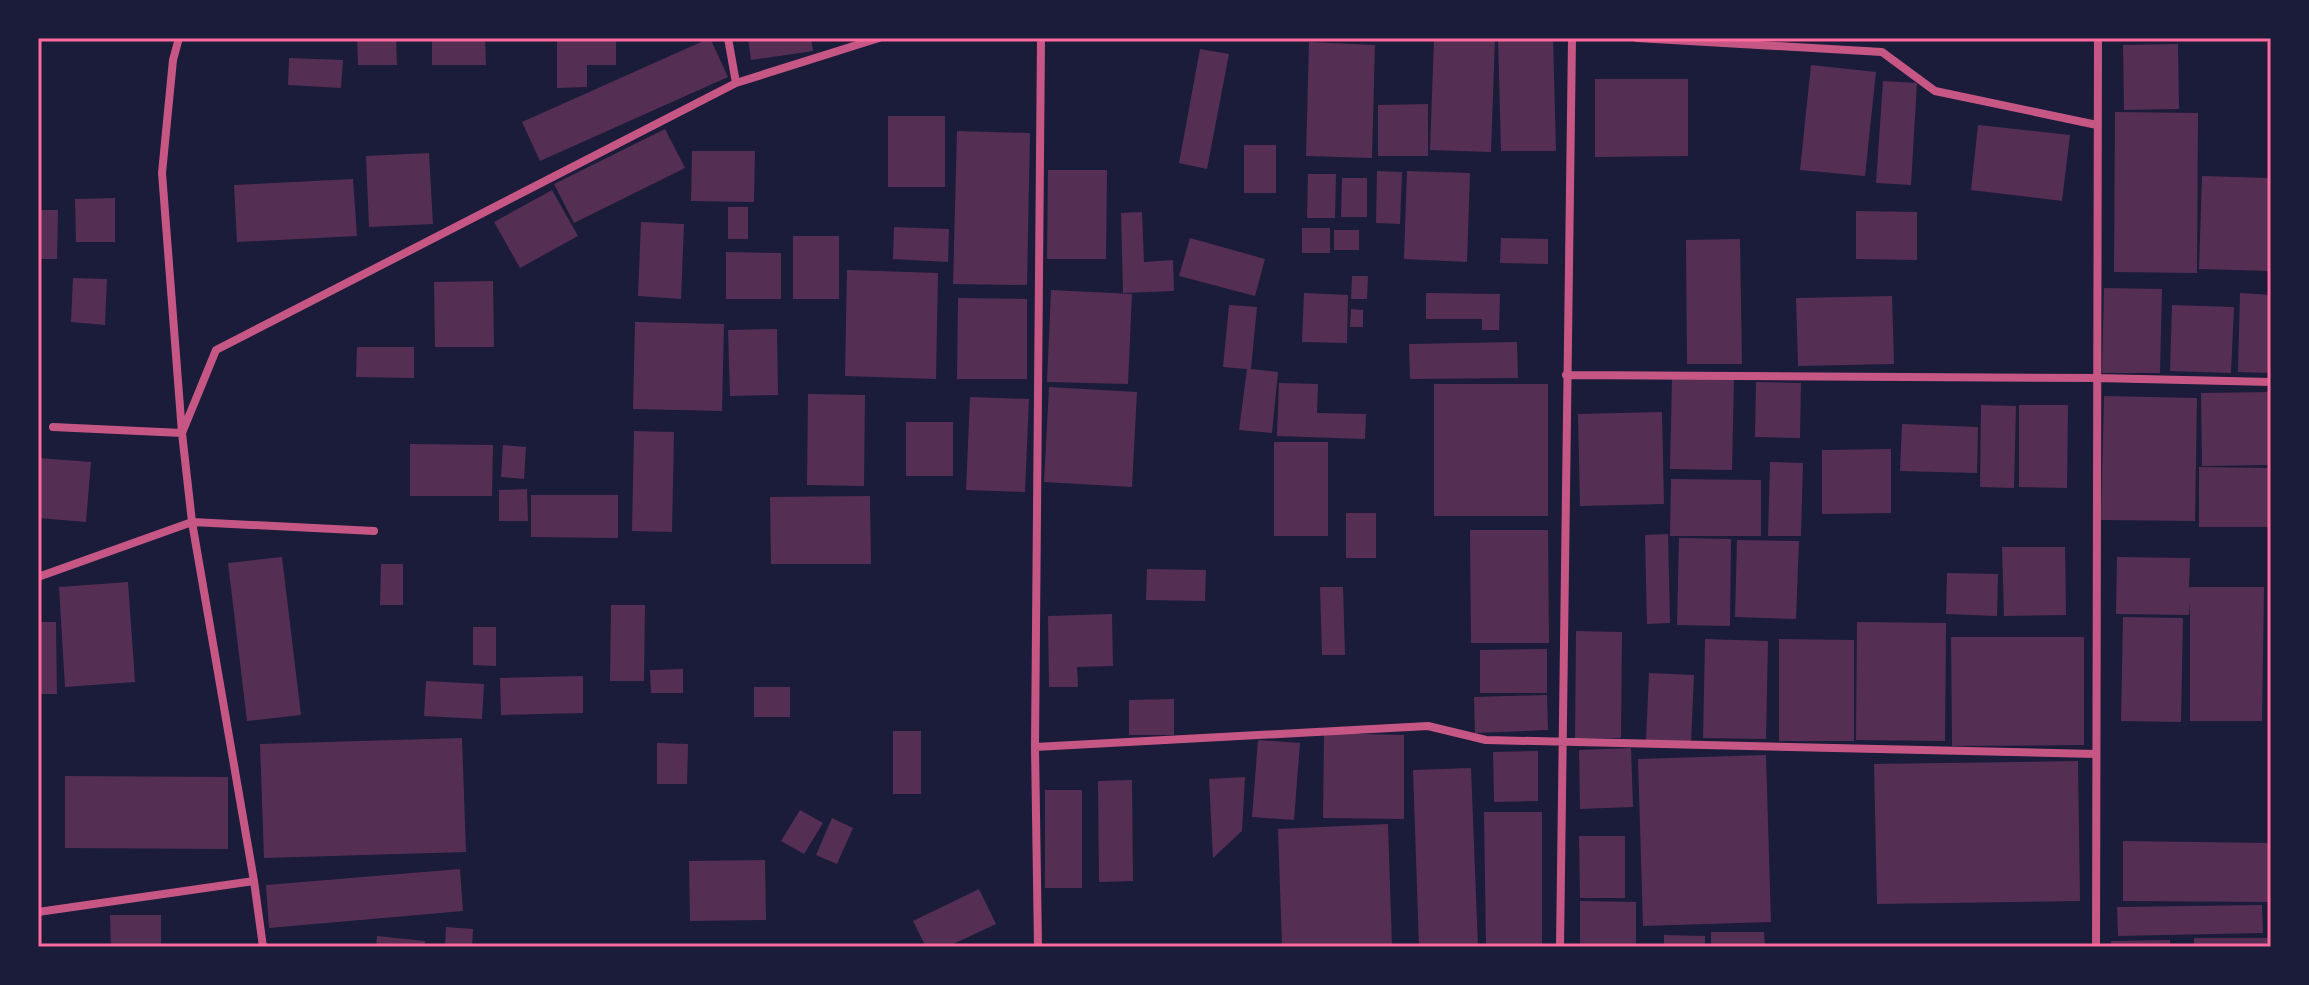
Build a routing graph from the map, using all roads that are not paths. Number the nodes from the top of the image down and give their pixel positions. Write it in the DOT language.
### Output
graph roads {
  1 [pos="179,38"];
  2 [pos="728,38"];
  3 [pos="879,38"];
  4 [pos="1041,38"];
  5 [pos="1572,38"];
  6 [pos="1637,38"];
  7 [pos="2098,38"];
  8 [pos="736,83"];
  9 [pos="2097,125"];
  10 [pos="1566,375"];
  11 [pos="2097,378"];
  12 [pos="2271,382"];
  13 [pos="53,427"];
  14 [pos="182,433"];
  15 [pos="192,522"];
  16 [pos="374,531"];
  17 [pos="38,577"];
  18 [pos="1562,743"];
  19 [pos="1035,747"];
  20 [pos="2096,754"];
  21 [pos="254,881"];
  22 [pos="38,912"];
  23 [pos="263,947"];
  24 [pos="1038,947"];
  25 [pos="1560,947"];
  26 [pos="2096,947"];
  1 -- 14 [label="street"];
  2 -- 8 [label="street"];
  3 -- 8 [label="street"];
  4 -- 19 [label="street"];
  5 -- 10 [label="street"];
  6 -- 9 [label="street"];
  7 -- 9 [label="street"];
  8 -- 14 [label="street"];
  9 -- 11 [label="street"];
  10 -- 11 [label="street"];
  10 -- 18 [label="street"];
  11 -- 12 [label="street"];
  11 -- 20 [label="street"];
  13 -- 14 [label="street"];
  14 -- 15 [label="street"];
  15 -- 16 [label="street"];
  15 -- 17 [label="street"];
  15 -- 21 [label="street"];
  18 -- 19 [label="street"];
  18 -- 20 [label="street"];
  18 -- 25 [label="street"];
  19 -- 24 [label="street"];
  20 -- 26 [label="street"];
  21 -- 22 [label="street"];
  21 -- 23 [label="street"];
}
